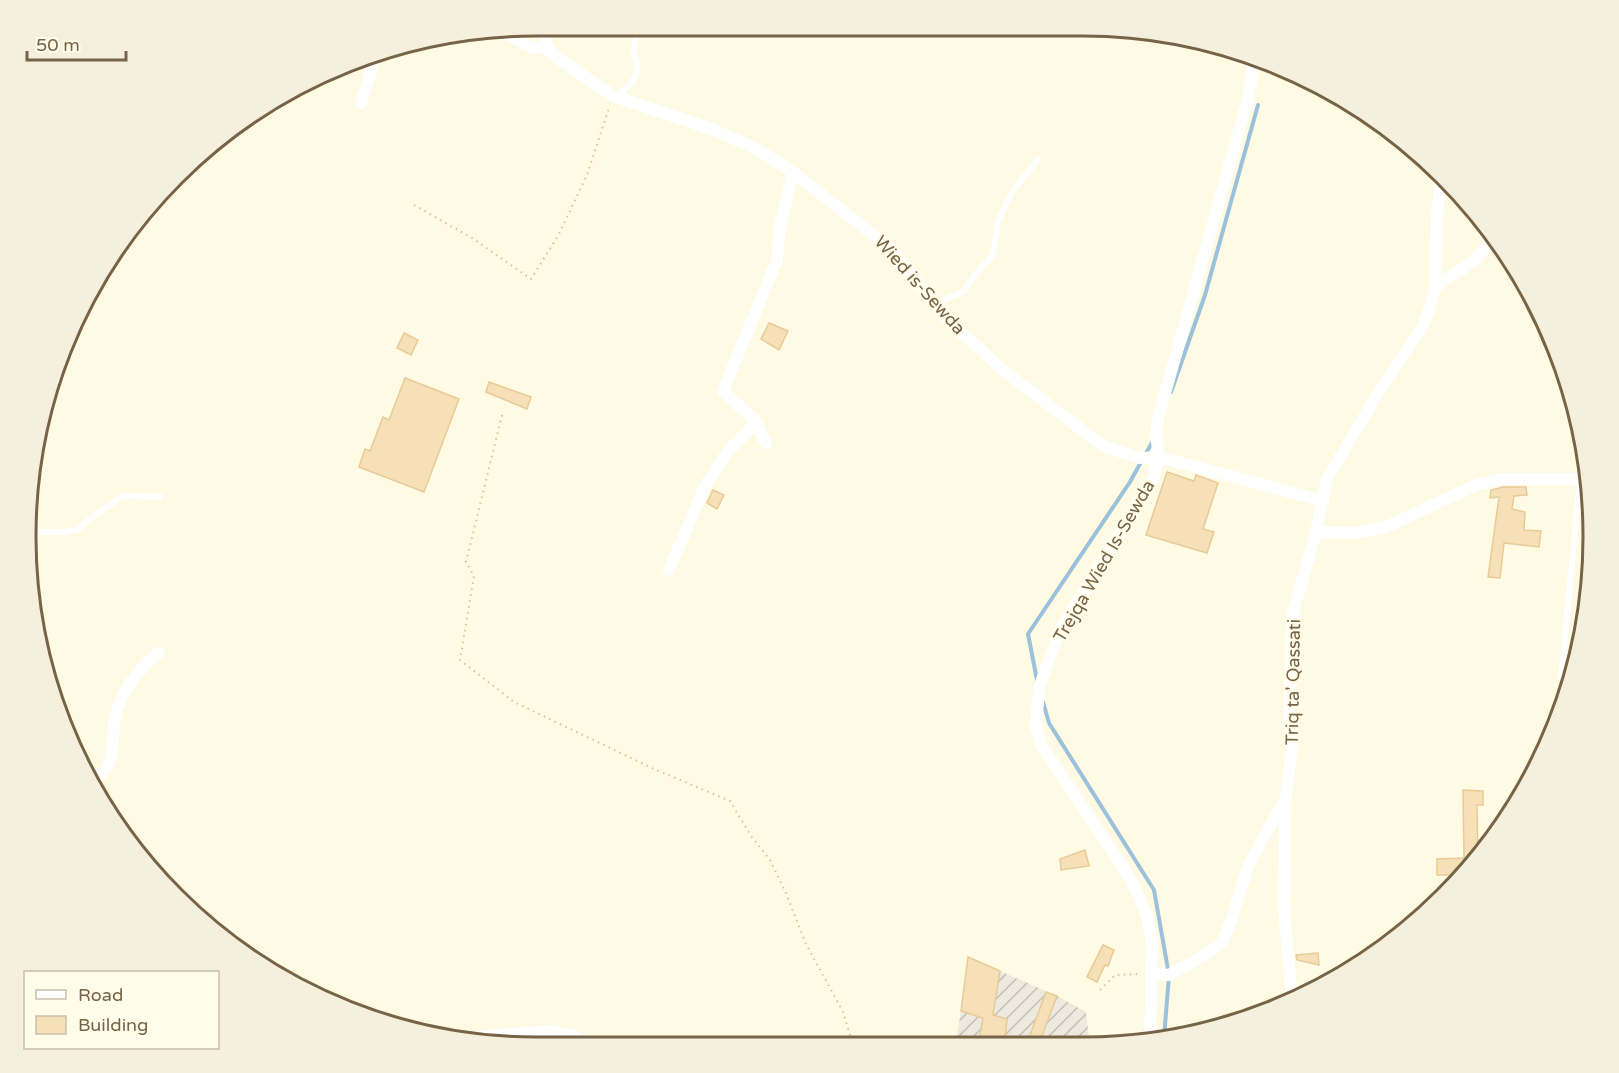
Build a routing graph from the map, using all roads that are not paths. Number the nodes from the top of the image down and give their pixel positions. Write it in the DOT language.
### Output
graph roads {
  1 [pos="545,36"];
  2 [pos="637,36"];
  3 [pos="512,37"];
  4 [pos="547,48"];
  5 [pos="371,65"];
  6 [pos="1252,66"];
  7 [pos="613,96"];
  8 [pos="361,103"];
  9 [pos="1038,159"];
  10 [pos="793,172"];
  11 [pos="1440,187"];
  12 [pos="1489,244"];
  13 [pos="1435,287"];
  14 [pos="935,304"];
  15 [pos="756,423"];
  16 [pos="766,443"];
  17 [pos="1158,457"];
  18 [pos="1580,478"];
  19 [pos="160,496"];
  20 [pos="1582,499"];
  21 [pos="1323,501"];
  22 [pos="36,530"];
  23 [pos="1316,532"];
  24 [pos="669,570"];
  25 [pos="158,653"];
  26 [pos="1561,679"];
  27 [pos="97,776"];
  28 [pos="1285,803"];
  29 [pos="1152,974"];
  30 [pos="1291,991"];
  31 [pos="1150,1033"];
  32 [pos="495,1035"];
  33 [pos="575,1037"];
  1 -- 4 [label="street"];
  2 -- 7 [label="lane"];
  3 -- 4 [label="street"];
  4 -- 7 [label="street, Wied is-Sewda"];
  5 -- 8 [label="street"];
  6 -- 17 [label="street, Trejqa Wied Is-Sewda"];
  7 -- 10 [label="street, Wied is-Sewda"];
  9 -- 14 [label="lane"];
  10 -- 14 [label="street, Wied is-Sewda"];
  10 -- 15 [label="street"];
  11 -- 13 [label="street"];
  12 -- 13 [label="street"];
  13 -- 21 [label="street, Triq ta' Qassati"];
  14 -- 17 [label="street, Wied is-Sewda"];
  15 -- 16 [label="street"];
  15 -- 24 [label="street"];
  17 -- 21 [label="street, Wied is-Sewda"];
  17 -- 29 [label="street, Trejqa Wied Is-Sewda"];
  18 -- 23 [label="street"];
  19 -- 22 [label="lane"];
  20 -- 26 [label="lane"];
  21 -- 23 [label="street, Triq ta' Qassati"];
  23 -- 28 [label="street, Triq ta' Qassati"];
  25 -- 27 [label="street"];
  28 -- 29 [label="street"];
  28 -- 30 [label="street, Triq ta' Qassati"];
  29 -- 31 [label="street, Trejqa Wied Is-Sewda"];
  32 -- 33 [label="street"];
}
